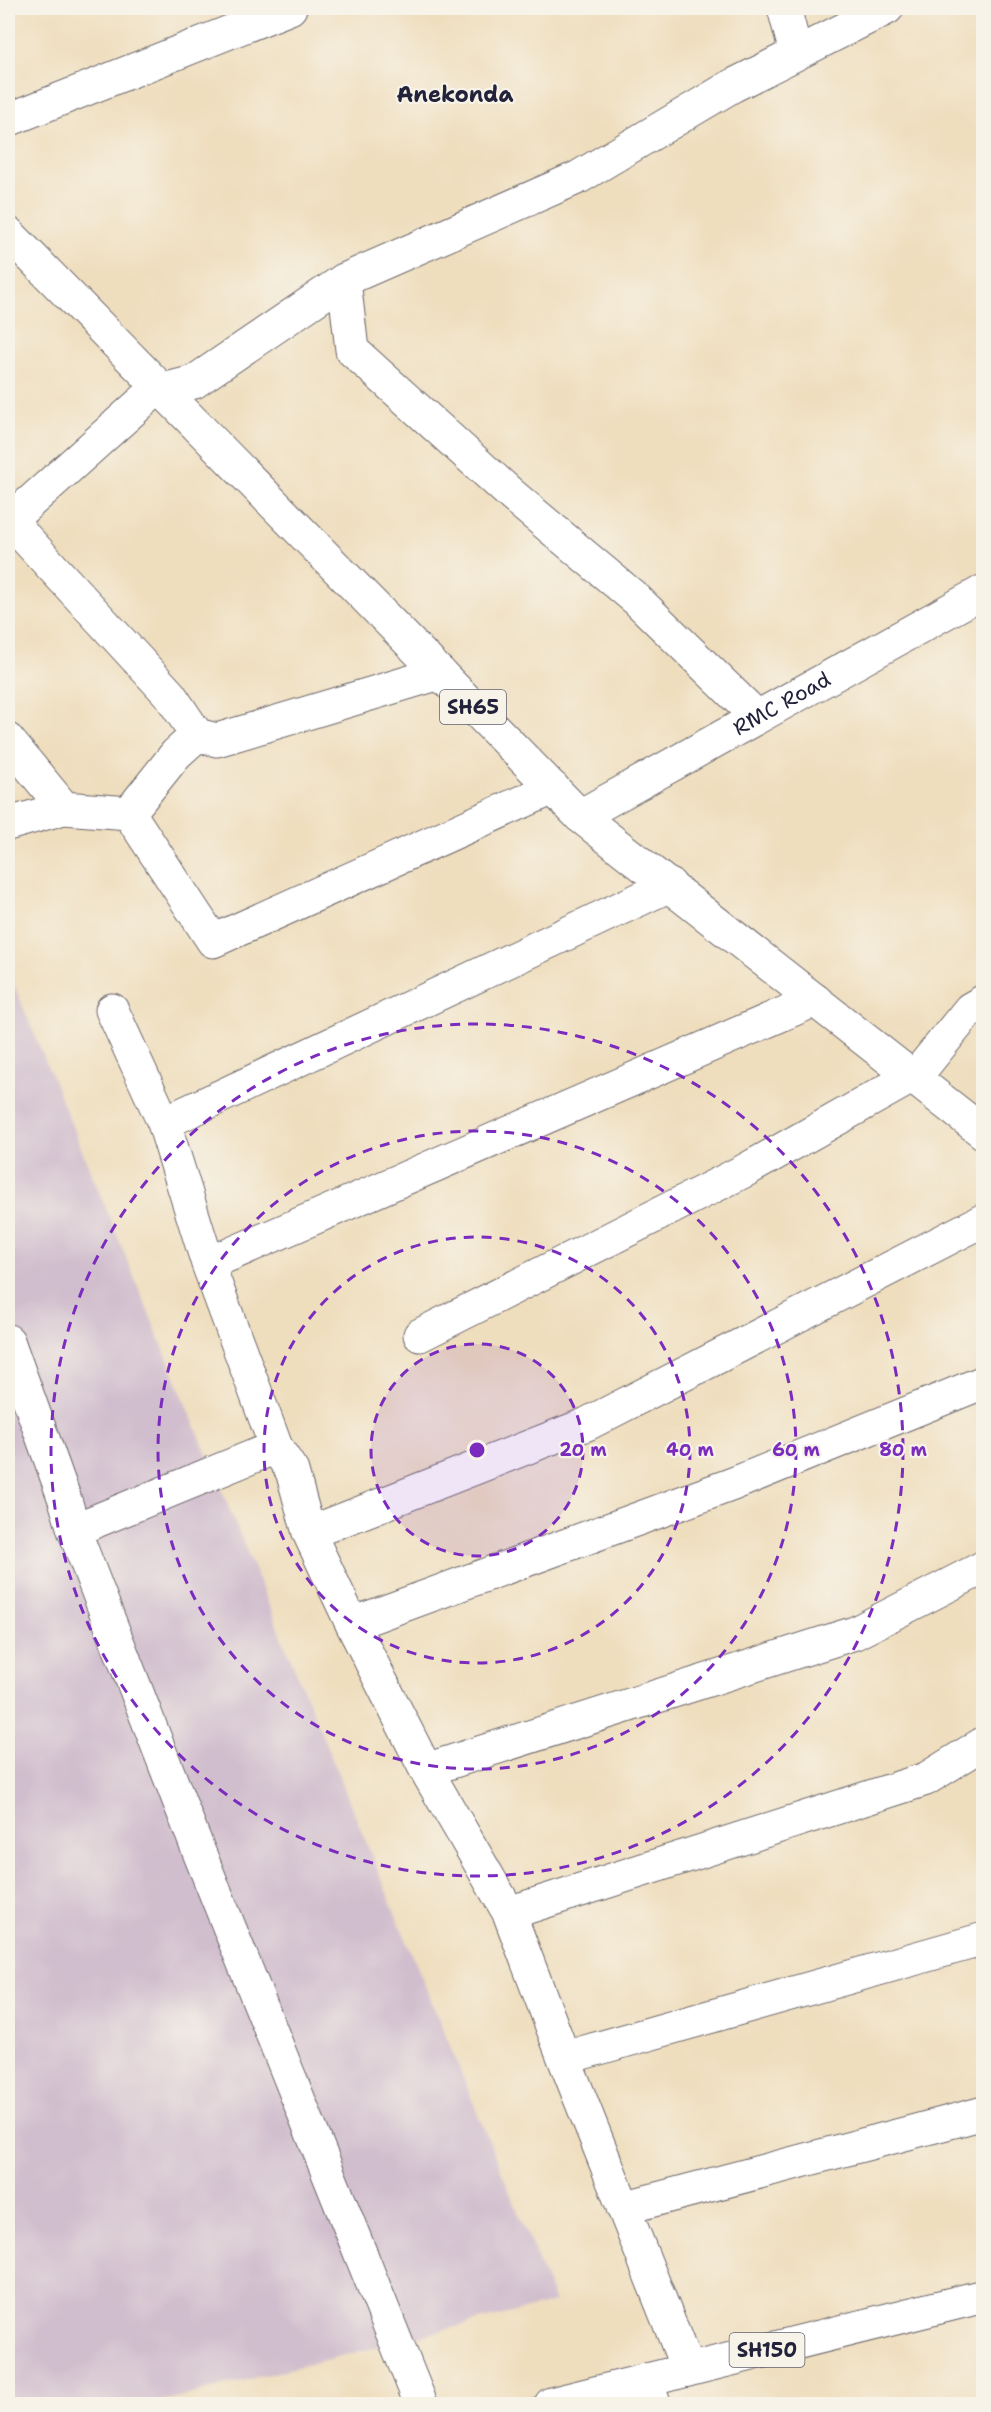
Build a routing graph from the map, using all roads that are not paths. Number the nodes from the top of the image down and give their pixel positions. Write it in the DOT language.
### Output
graph roads {
  1 [pos="290,8"];
  2 [pos="784,8"];
  3 [pos="887,8"];
  4 [pos="796,53"];
  5 [pos="8,120"];
  6 [pos="8,232"];
  7 [pos="344,280"];
  8 [pos="163,391"];
  9 [pos="8,521"];
  10 [pos="984,591"];
  11 [pos="984,609"];
  12 [pos="440,673"];
  13 [pos="757,717"];
  14 [pos="196,735"];
  15 [pos="8,740"];
  16 [pos="553,788"];
  17 [pos="64,808"];
  18 [pos="129,813"];
  19 [pos="585,819"];
  20 [pos="8,824"];
  21 [pos="670,885"];
  22 [pos="815,1000"];
  23 [pos="984,1001"];
  24 [pos="112,1010"];
  25 [pos="914,1078"];
  26 [pos="164,1123"];
  27 [pos="984,1132"];
  28 [pos="984,1220"];
  29 [pos="208,1264"];
  30 [pos="420,1335"];
  31 [pos="8,1341"];
  32 [pos="984,1382"];
  33 [pos="276,1447"];
  34 [pos="74,1530"];
  35 [pos="309,1533"];
  36 [pos="984,1567"];
  37 [pos="352,1624"];
  38 [pos="984,1743"];
  39 [pos="426,1770"];
  40 [pos="509,1913"];
  41 [pos="984,1939"];
  42 [pos="564,2058"];
  43 [pos="984,2113"];
  44 [pos="623,2208"];
  45 [pos="984,2296"];
  46 [pos="688,2370"];
  47 [pos="650,2392"];
  48 [pos="422,2404"];
  49 [pos="551,2404"];
  1 -- 5 [label="street"];
  2 -- 4 [label="street"];
  3 -- 4 [label="street"];
  4 -- 7 [label="street"];
  6 -- 8 [label="street, SH65"];
  7 -- 8 [label="street"];
  7 -- 13 [label="street"];
  8 -- 9 [label="street"];
  8 -- 12 [label="street, SH65"];
  9 -- 14 [label="street"];
  10 -- 13 [label="street, RMC Road"];
  11 -- 19 [label="street, RMC Road"];
  12 -- 14 [label="street"];
  12 -- 16 [label="street, SH65"];
  13 -- 19 [label="street, RMC Road"];
  14 -- 18 [label="street"];
  15 -- 17 [label="street"];
  16 -- 18 [label="street"];
  16 -- 19 [label="street, SH65"];
  17 -- 18 [label="street"];
  17 -- 20 [label="street"];
  19 -- 21 [label="street, SH65"];
  21 -- 22 [label="street, SH65"];
  21 -- 26 [label="street"];
  22 -- 25 [label="street, SH65"];
  22 -- 29 [label="street"];
  23 -- 25 [label="street"];
  24 -- 26 [label="street"];
  25 -- 27 [label="street, SH65"];
  25 -- 30 [label="street"];
  26 -- 29 [label="street"];
  28 -- 35 [label="street"];
  29 -- 33 [label="street"];
  31 -- 34 [label="street"];
  32 -- 37 [label="street"];
  33 -- 34 [label="street"];
  33 -- 35 [label="street"];
  34 -- 48 [label="street"];
  35 -- 37 [label="street"];
  36 -- 39 [label="street"];
  37 -- 39 [label="street"];
  38 -- 40 [label="street"];
  39 -- 40 [label="street"];
  40 -- 42 [label="street"];
  41 -- 42 [label="street"];
  42 -- 44 [label="street"];
  43 -- 44 [label="street"];
  44 -- 46 [label="street"];
  45 -- 46 [label="street, SH150"];
  46 -- 47 [label="street, SH150"];
  47 -- 49 [label="street, SH150"];
}
